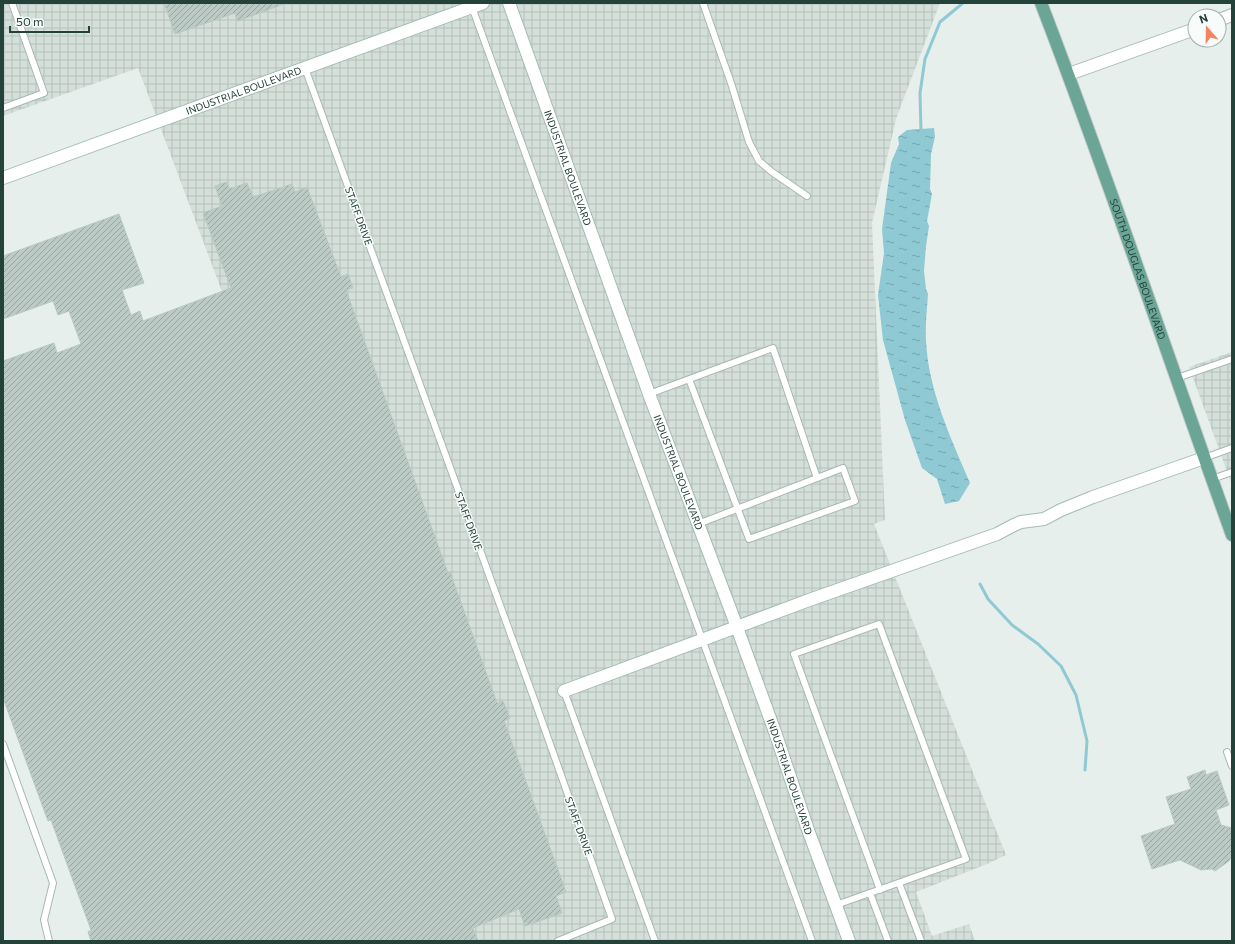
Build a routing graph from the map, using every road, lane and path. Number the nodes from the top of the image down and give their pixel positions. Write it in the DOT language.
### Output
graph roads {
  1 [pos="12,3"];
  2 [pos="509,3"];
  3 [pos="703,3"];
  4 [pos="1041,3"];
  5 [pos="478,5"];
  6 [pos="1187,32"];
  7 [pos="305,68"];
  8 [pos="1069,74"];
  9 [pos="3,108"];
  10 [pos="3,178"];
  11 [pos="807,196"];
  12 [pos="1232,359"];
  13 [pos="1177,378"];
  14 [pos="689,379"];
  15 [pos="649,394"];
  16 [pos="1232,448"];
  17 [pos="1204,458"];
  18 [pos="1232,472"];
  19 [pos="817,478"];
  20 [pos="1212,479"];
  21 [pos="738,509"];
  22 [pos="698,524"];
  23 [pos="1232,535"];
  24 [pos="737,628"];
  25 [pos="701,634"];
  26 [pos="565,696"];
  27 [pos="3,744"];
  28 [pos="1227,752"];
  29 [pos="1232,766"];
  30 [pos="899,883"];
  31 [pos="880,890"];
  32 [pos="870,893"];
  33 [pos="836,905"];
  34 [pos="49,941"];
  35 [pos="558,941"];
  36 [pos="655,941"];
  37 [pos="812,941"];
  38 [pos="850,941"];
  39 [pos="888,941"];
  40 [pos="921,941"];
  1 -- 9 [label="lane"];
  2 -- 15 [label="street, INDUSTRIAL BOULEVARD"];
  3 -- 11 [label="lane"];
  4 -- 8 [label="main road, SOUTH DOUGLAS BOULEVARD"];
  5 -- 7 [label="street, INDUSTRIAL BOULEVARD"];
  5 -- 25 [label="lane"];
  6 -- 8 [label="street"];
  7 -- 10 [label="street, INDUSTRIAL BOULEVARD"];
  7 -- 35 [label="lane, STAFF DRIVE"];
  8 -- 13 [label="main road, SOUTH DOUGLAS BOULEVARD"];
  12 -- 13 [label="lane"];
  13 -- 17 [label="main road, SOUTH DOUGLAS BOULEVARD"];
  14 -- 15 [label="lane"];
  14 -- 19 [label="lane"];
  14 -- 21 [label="lane"];
  15 -- 22 [label="street, INDUSTRIAL BOULEVARD"];
  16 -- 17 [label="lane"];
  17 -- 20 [label="main road, SOUTH DOUGLAS BOULEVARD"];
  17 -- 24 [label="street"];
  18 -- 20 [label="lane"];
  19 -- 21 [label="lane"];
  19 -- 21 [label="lane"];
  20 -- 23 [label="main road, SOUTH DOUGLAS BOULEVARD"];
  21 -- 22 [label="lane"];
  22 -- 24 [label="street, INDUSTRIAL BOULEVARD"];
  24 -- 25 [label="street"];
  24 -- 33 [label="street, INDUSTRIAL BOULEVARD"];
  25 -- 26 [label="street"];
  25 -- 37 [label="lane"];
  26 -- 36 [label="lane"];
  27 -- 34 [label="lane"];
  28 -- 29 [label="lane"];
  30 -- 31 [label="lane"];
  30 -- 31 [label="lane"];
  30 -- 40 [label="lane"];
  31 -- 32 [label="lane"];
  32 -- 33 [label="lane"];
  32 -- 39 [label="lane"];
  33 -- 38 [label="street, INDUSTRIAL BOULEVARD"];
}
